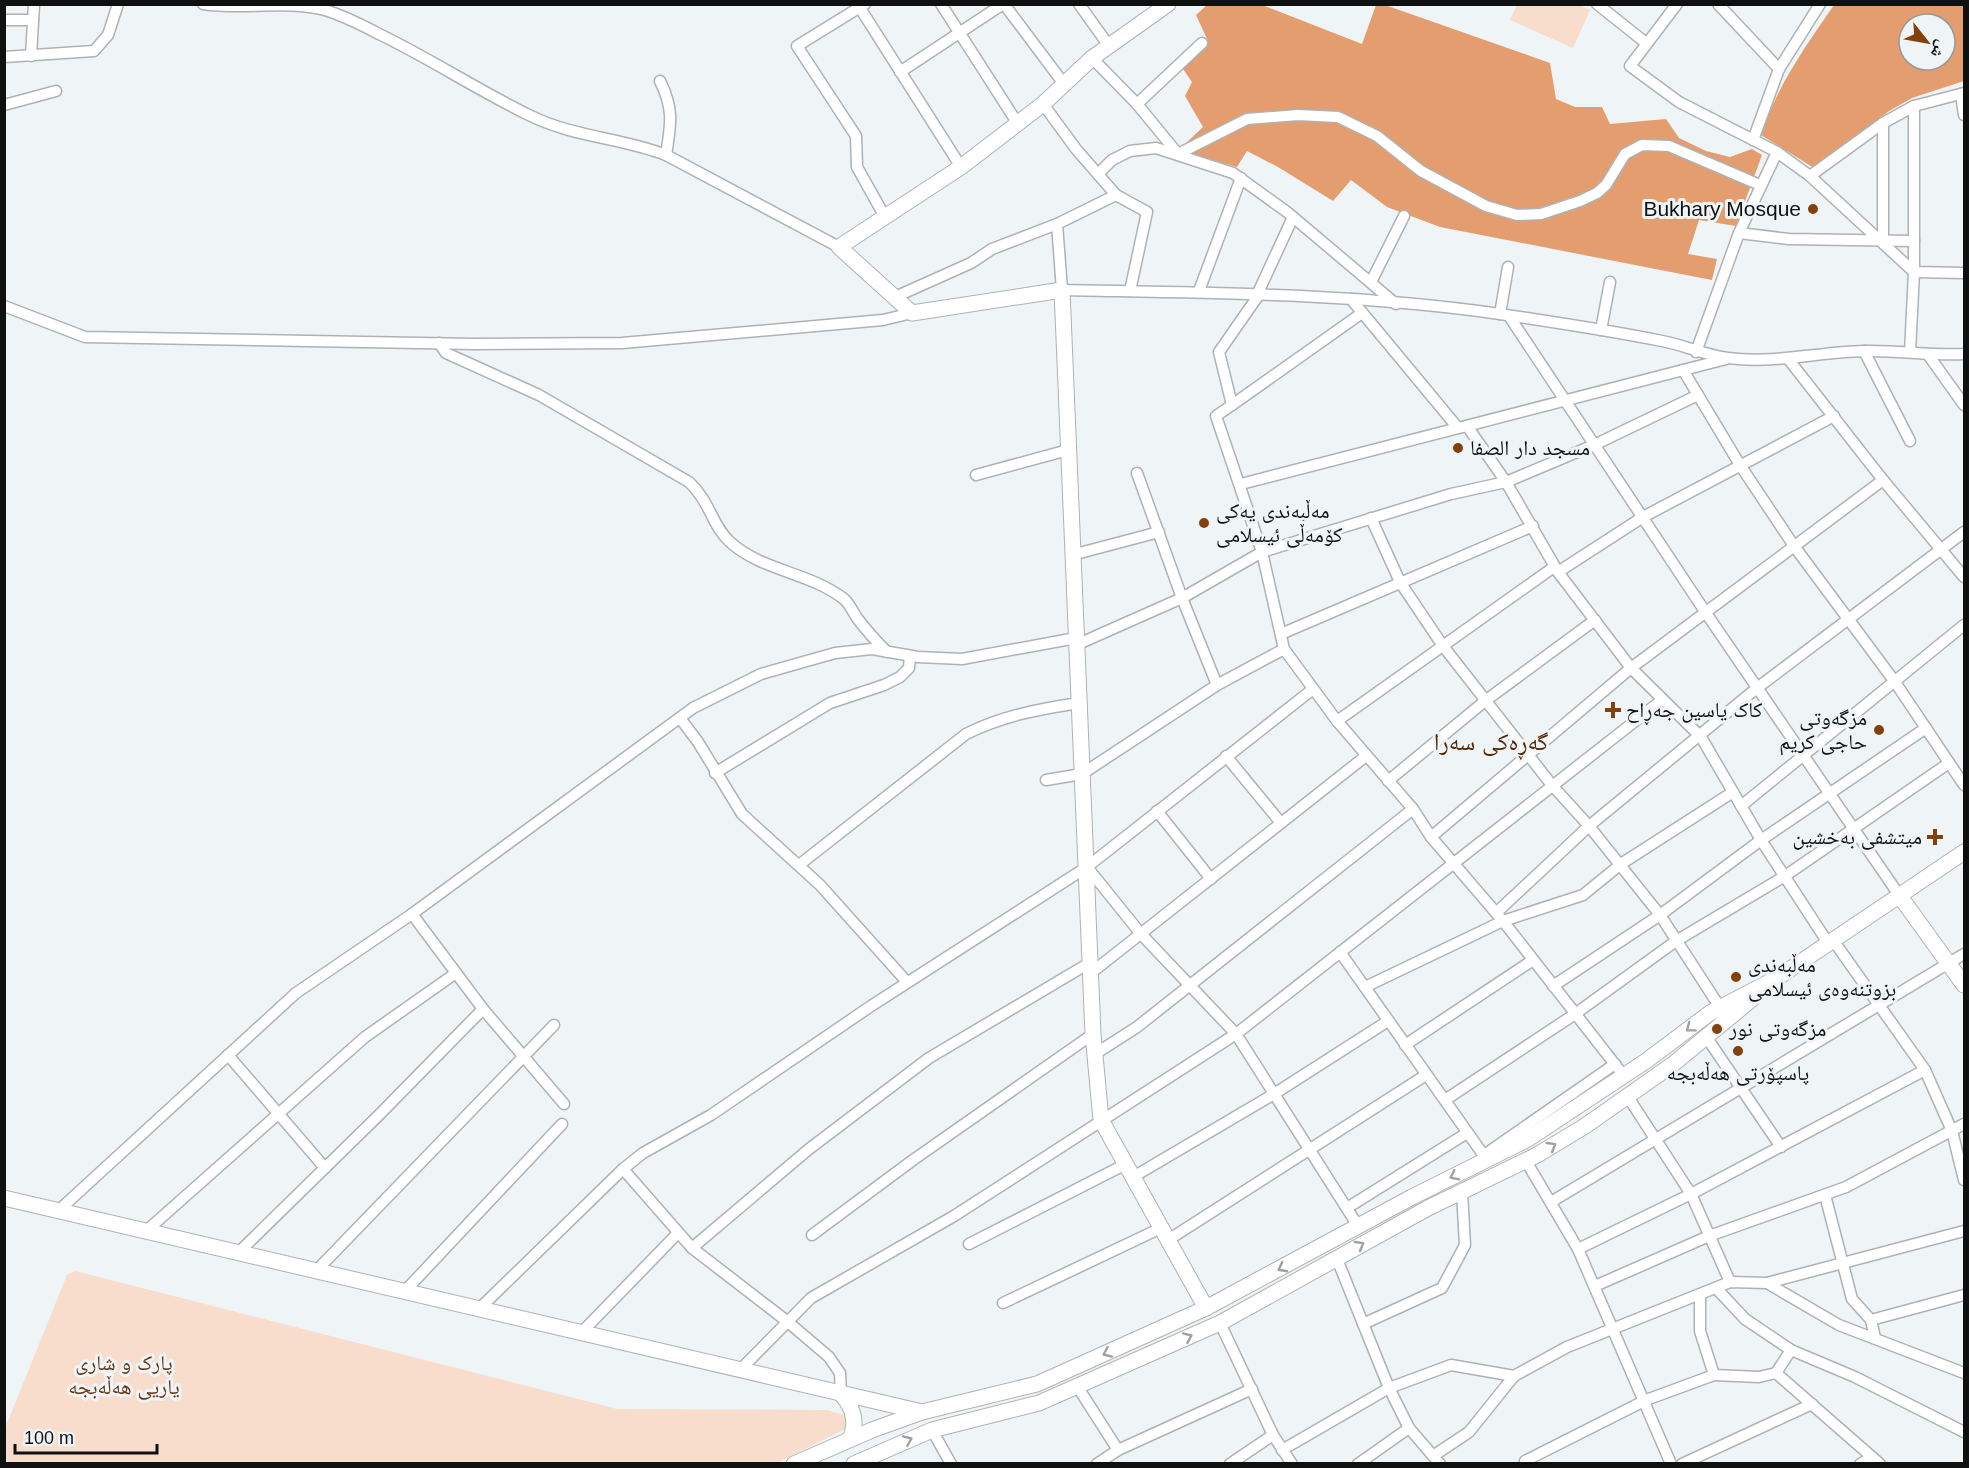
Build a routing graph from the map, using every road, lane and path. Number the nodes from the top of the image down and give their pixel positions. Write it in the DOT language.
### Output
graph roads {
  1 [pos="34,4"];
  2 [pos="118,4"];
  3 [pos="203,4"];
  4 [pos="941,4"];
  5 [pos="1004,4"];
  6 [pos="1079,4"];
  7 [pos="1597,4"];
  8 [pos="1677,4"];
  9 [pos="1718,4"];
  10 [pos="285,5"];
  11 [pos="1166,5"];
  12 [pos="862,6"];
  13 [pos="1815,6"];
  14 [pos="4,20"];
  15 [pos="33,20"];
  16 [pos="960,33"];
  17 [pos="1202,43"];
  18 [pos="1646,44"];
  19 [pos="1109,46"];
  20 [pos="31,56"];
  21 [pos="4,57"];
  22 [pos="1092,58"];
  23 [pos="1779,69"];
  24 [pos="900,72"];
  25 [pos="660,81"];
  26 [pos="1064,84"];
  27 [pos="56,92"];
  28 [pos="1963,94"];
  29 [pos="1043,104"];
  30 [pos="1137,104"];
  31 [pos="4,105"];
  32 [pos="1914,106"];
  33 [pos="1965,115"];
  34 [pos="1882,123"];
  35 [pos="1018,124"];
  36 [pos="1753,140"];
  37 [pos="1778,152"];
  38 [pos="1179,154"];
  39 [pos="666,155"];
  40 [pos="961,167"];
  41 [pos="1098,174"];
  42 [pos="1810,176"];
  43 [pos="1241,178"];
  44 [pos="1760,185"];
  45 [pos="1116,195"];
  46 [pos="1404,216"];
  47 [pos="885,217"];
  48 [pos="1293,217"];
  49 [pos="1057,224"];
  50 [pos="1739,233"];
  51 [pos="1884,241"];
  52 [pos="1914,241"];
  53 [pos="839,247"];
  54 [pos="1508,267"];
  55 [pos="1914,272"];
  56 [pos="1965,273"];
  57 [pos="1371,282"];
  58 [pos="1610,282"];
  59 [pos="1062,290"];
  60 [pos="1130,291"];
  61 [pos="1199,291"];
  62 [pos="1257,296"];
  63 [pos="896,297"];
  64 [pos="1351,298"];
  65 [pos="1396,304"];
  66 [pos="4,306"];
  67 [pos="1362,312"];
  68 [pos="912,314"];
  69 [pos="1504,315"];
  70 [pos="1601,330"];
  71 [pos="439,343"];
  72 [pos="1863,351"];
  73 [pos="1696,352"];
  74 [pos="1910,352"];
  75 [pos="1965,354"];
  76 [pos="1929,356"];
  77 [pos="1729,358"];
  78 [pos="1789,360"];
  79 [pos="1683,370"];
  80 [pos="1698,395"];
  81 [pos="1564,400"];
  82 [pos="1232,405"];
  83 [pos="1965,405"];
  84 [pos="1834,416"];
  85 [pos="1462,427"];
  86 [pos="1910,441"];
  87 [pos="1594,446"];
  88 [pos="1068,450"];
  89 [pos="1740,465"];
  90 [pos="1137,473"];
  91 [pos="976,475"];
  92 [pos="1883,480"];
  93 [pos="1506,482"];
  94 [pos="1241,484"];
  95 [pos="1643,517"];
  96 [pos="1371,519"];
  97 [pos="1533,526"];
  98 [pos="1159,532"];
  99 [pos="1965,532"];
  100 [pos="1794,546"];
  101 [pos="1942,549"];
  102 [pos="1262,552"];
  103 [pos="1072,555"];
  104 [pos="1556,569"];
  105 [pos="1965,577"];
  106 [pos="1400,582"];
  107 [pos="1182,598"];
  108 [pos="1706,613"];
  109 [pos="1594,620"];
  110 [pos="1847,620"];
  111 [pos="1965,625"];
  112 [pos="1281,634"];
  113 [pos="1076,641"];
  114 [pos="1443,646"];
  115 [pos="1284,648"];
  116 [pos="887,652"];
  117 [pos="910,656"];
  118 [pos="1631,668"];
  119 [pos="1895,682"];
  120 [pos="1217,685"];
  121 [pos="1757,688"];
  122 [pos="1313,689"];
  123 [pos="1485,700"];
  124 [pos="1662,700"];
  125 [pos="1079,703"];
  126 [pos="680,718"];
  127 [pos="1337,721"];
  128 [pos="1926,728"];
  129 [pos="1701,736"];
  130 [pos="1527,754"];
  131 [pos="1805,754"];
  132 [pos="1226,756"];
  133 [pos="1366,756"];
  134 [pos="1949,763"];
  135 [pos="715,773"];
  136 [pos="1082,774"];
  137 [pos="1046,780"];
  138 [pos="1388,781"];
  139 [pos="1551,784"];
  140 [pos="1965,785"];
  141 [pos="1733,792"];
  142 [pos="1830,792"];
  143 [pos="1741,806"];
  144 [pos="1413,809"];
  145 [pos="1157,811"];
  146 [pos="1281,823"];
  147 [pos="1589,825"];
  148 [pos="1853,828"];
  149 [pos="1431,837"];
  150 [pos="1761,840"];
  151 [pos="1965,852"];
  152 [pos="1453,863"];
  153 [pos="1621,864"];
  154 [pos="799,865"];
  155 [pos="1087,867"];
  156 [pos="1785,876"];
  157 [pos="1211,879"];
  158 [pos="1899,895"];
  159 [pos="412,914"];
  160 [pos="1660,915"];
  161 [pos="1499,917"];
  162 [pos="1141,934"];
  163 [pos="1676,941"];
  164 [pos="1831,941"];
  165 [pos="1340,952"];
  166 [pos="1965,954"];
  167 [pos="1533,960"];
  168 [pos="1950,963"];
  169 [pos="1091,968"];
  170 [pos="456,973"];
  171 [pos="907,982"];
  172 [pos="1965,985"];
  173 [pos="1190,986"];
  174 [pos="1553,986"];
  175 [pos="1365,987"];
  176 [pos="1881,1004"];
  177 [pos="483,1009"];
  178 [pos="1575,1014"];
  179 [pos="1724,1014"];
  180 [pos="1388,1021"];
  181 [pos="554,1025"];
  182 [pos="1093,1034"];
  183 [pos="1236,1034"];
  184 [pos="1707,1038"];
  185 [pos="1405,1045"];
  186 [pos="1095,1054"];
  187 [pos="228,1055"];
  188 [pos="522,1057"];
  189 [pos="1619,1070"];
  190 [pos="1925,1070"];
  191 [pos="1426,1075"];
  192 [pos="1743,1089"];
  193 [pos="1274,1094"];
  194 [pos="1628,1097"];
  195 [pos="1444,1101"];
  196 [pos="564,1104"];
  197 [pos="277,1112"];
  198 [pos="1101,1120"];
  199 [pos="562,1124"];
  200 [pos="1965,1124"];
  201 [pos="1952,1131"];
  202 [pos="1467,1133"];
  203 [pos="1656,1139"];
  204 [pos="1781,1147"];
  205 [pos="1310,1150"];
  206 [pos="1485,1158"];
  207 [pos="1526,1161"];
  208 [pos="325,1168"];
  209 [pos="623,1169"];
  210 [pos="1129,1171"];
  211 [pos="1965,1180"];
  212 [pos="1461,1192"];
  213 [pos="1691,1194"];
  214 [pos="1825,1195"];
  215 [pos="4,1197"];
  216 [pos="1551,1202"];
  217 [pos="1347,1208"];
  218 [pos="58,1211"];
  219 [pos="1358,1226"];
  220 [pos="1965,1231"];
  221 [pos="145,1232"];
  222 [pos="678,1233"];
  223 [pos="1164,1234"];
  224 [pos="812,1235"];
  225 [pos="1709,1236"];
  226 [pos="969,1244"];
  227 [pos="692,1248"];
  228 [pos="1578,1249"];
  229 [pos="1311,1252"];
  230 [pos="238,1253"];
  231 [pos="1337,1259"];
  232 [pos="1844,1263"];
  233 [pos="1321,1269"];
  234 [pos="316,1271"];
  235 [pos="1730,1282"];
  236 [pos="1767,1283"];
  237 [pos="1595,1286"];
  238 [pos="1716,1288"];
  239 [pos="404,1292"];
  240 [pos="1700,1294"];
  241 [pos="1965,1295"];
  242 [pos="1003,1303"];
  243 [pos="480,1308"];
  244 [pos="1206,1308"];
  245 [pos="1871,1320"];
  246 [pos="788,1322"];
  247 [pos="1220,1323"];
  248 [pos="1363,1324"];
  249 [pos="1613,1327"];
  250 [pos="581,1333"];
  251 [pos="1875,1338"];
  252 [pos="1791,1350"];
  253 [pos="740,1370"];
  254 [pos="1776,1373"];
  255 [pos="1965,1373"];
  256 [pos="1714,1375"];
  257 [pos="1514,1376"];
  258 [pos="1077,1386"];
  259 [pos="1389,1388"];
  260 [pos="1252,1389"];
  261 [pos="841,1394"];
  262 [pos="1646,1400"];
  263 [pos="1812,1404"];
  264 [pos="922,1412"];
  265 [pos="1409,1428"];
  266 [pos="932,1430"];
  267 [pos="1965,1432"];
  268 [pos="1273,1435"];
  269 [pos="849,1439"];
  270 [pos="1118,1450"];
  271 [pos="1282,1450"];
  272 [pos="1437,1460"];
  273 [pos="1876,1460"];
  274 [pos="1525,1461"];
  275 [pos="794,1464"];
  276 [pos="854,1464"];
  277 [pos="951,1464"];
  278 [pos="1097,1464"];
  279 [pos="1230,1464"];
  280 [pos="1292,1464"];
  281 [pos="1358,1464"];
  282 [pos="1671,1464"];
  283 [pos="1682,1464"];
  284 [pos="1860,1464"];
  1 -- 15 [label="street"];
  2 -- 20 [label="street"];
  3 -- 10 [label="street"];
  4 -- 16 [label="street"];
  5 -- 16 [label="street"];
  5 -- 26 [label="street"];
  6 -- 19 [label="street"];
  7 -- 18 [label="street"];
  8 -- 18 [label="street"];
  9 -- 23 [label="street"];
  10 -- 39 [label="street"];
  11 -- 19 [label="street"];
  12 -- 24 [label="street"];
  12 -- 47 [label="street"];
  13 -- 23 [label="street"];
  14 -- 15 [label="street"];
  15 -- 20 [label="street"];
  16 -- 24 [label="street"];
  16 -- 35 [label="street"];
  17 -- 30 [label="street"];
  18 -- 36 [label="street"];
  19 -- 22 [label="street"];
  20 -- 21 [label="street"];
  22 -- 26 [label="street"];
  22 -- 30 [label="street"];
  23 -- 36 [label="street"];
  24 -- 40 [label="street"];
  25 -- 39 [label="street"];
  26 -- 29 [label="street"];
  27 -- 31 [label="street"];
  28 -- 32 [label="street"];
  28 -- 33 [label="street"];
  29 -- 35 [label="street"];
  29 -- 41 [label="street"];
  30 -- 38 [label="street"];
  32 -- 34 [label="street"];
  32 -- 52 [label="street"];
  34 -- 42 [label="street"];
  34 -- 51 [label="street"];
  35 -- 40 [label="street"];
  36 -- 37 [label="street"];
  37 -- 42 [label="street"];
  37 -- 44 [label="street"];
  38 -- 41 [label="street"];
  38 -- 43 [label="street"];
  38 -- 44 [label="street"];
  39 -- 53 [label="street"];
  40 -- 47 [label="street"];
  41 -- 45 [label="street"];
  42 -- 51 [label="street"];
  43 -- 48 [label="street"];
  43 -- 61 [label="street"];
  44 -- 50 [label="street"];
  45 -- 49 [label="street"];
  45 -- 60 [label="street"];
  46 -- 57 [label="street"];
  47 -- 53 [label="street"];
  48 -- 57 [label="street"];
  48 -- 62 [label="street"];
  49 -- 59 [label="street"];
  49 -- 63 [label="street"];
  50 -- 51 [label="street"];
  50 -- 73 [label="street"];
  51 -- 52 [label="street"];
  51 -- 55 [label="street"];
  52 -- 55 [label="street"];
  53 -- 63 [label="street"];
  54 -- 69 [label="street"];
  55 -- 56 [label="street"];
  55 -- 74 [label="street"];
  57 -- 65 [label="street"];
  58 -- 70 [label="street"];
  59 -- 60 [label="street"];
  59 -- 68 [label="street"];
  59 -- 88 [label="street"];
  60 -- 61 [label="street"];
  61 -- 62 [label="street"];
  62 -- 64 [label="street"];
  62 -- 82 [label="street"];
  63 -- 68 [label="street"];
  64 -- 65 [label="street"];
  64 -- 67 [label="street"];
  65 -- 69 [label="street"];
  66 -- 71 [label="street"];
  67 -- 82 [label="street"];
  67 -- 85 [label="street"];
  68 -- 71 [label="street"];
  69 -- 70 [label="street"];
  69 -- 81 [label="street"];
  70 -- 73 [label="street"];
  71 -- 116 [label="street"];
  72 -- 74 [label="street"];
  72 -- 78 [label="street"];
  72 -- 86 [label="street"];
  73 -- 77 [label="street"];
  74 -- 76 [label="street"];
  75 -- 76 [label="street"];
  76 -- 83 [label="street"];
  77 -- 78 [label="street"];
  77 -- 79 [label="street"];
  78 -- 84 [label="street"];
  79 -- 80 [label="street"];
  79 -- 81 [label="street"];
  80 -- 87 [label="street"];
  80 -- 89 [label="street"];
  81 -- 85 [label="street"];
  81 -- 87 [label="street"];
  82 -- 94 [label="street"];
  84 -- 89 [label="street"];
  84 -- 92 [label="street"];
  85 -- 93 [label="street"];
  85 -- 94 [label="street"];
  87 -- 93 [label="street"];
  87 -- 95 [label="street"];
  88 -- 91 [label="street"];
  88 -- 103 [label="street"];
  89 -- 95 [label="street"];
  89 -- 100 [label="street"];
  90 -- 98 [label="street"];
  92 -- 100 [label="street"];
  92 -- 101 [label="street"];
  93 -- 96 [label="street"];
  93 -- 97 [label="street"];
  94 -- 102 [label="street"];
  95 -- 104 [label="street"];
  95 -- 108 [label="street"];
  96 -- 102 [label="street"];
  96 -- 106 [label="street"];
  97 -- 104 [label="street"];
  97 -- 106 [label="street"];
  98 -- 103 [label="street"];
  98 -- 107 [label="street"];
  99 -- 101 [label="street"];
  100 -- 108 [label="street"];
  100 -- 110 [label="street"];
  101 -- 105 [label="street"];
  101 -- 110 [label="street"];
  102 -- 107 [label="street"];
  102 -- 112 [label="street"];
  103 -- 113 [label="street"];
  104 -- 109 [label="street"];
  104 -- 114 [label="street"];
  106 -- 112 [label="street"];
  106 -- 114 [label="street"];
  107 -- 113 [label="street"];
  107 -- 120 [label="street"];
  108 -- 118 [label="street"];
  108 -- 121 [label="street"];
  109 -- 118 [label="street"];
  109 -- 123 [label="street"];
  110 -- 119 [label="street"];
  110 -- 121 [label="street"];
  111 -- 119 [label="street"];
  112 -- 115 [label="street"];
  113 -- 117 [label="street"];
  113 -- 125 [label="street"];
  114 -- 123 [label="street"];
  114 -- 127 [label="street"];
  115 -- 120 [label="street"];
  115 -- 122 [label="street"];
  116 -- 117 [label="street"];
  116 -- 126 [label="street"];
  117 -- 135 [label="street"];
  118 -- 124 [label="street"];
  118 -- 130 [label="street"];
  119 -- 128 [label="street"];
  119 -- 131 [label="street"];
  120 -- 136 [label="street"];
  121 -- 129 [label="street"];
  121 -- 131 [label="street"];
  122 -- 127 [label="street"];
  122 -- 132 [label="street"];
  123 -- 130 [label="street"];
  123 -- 138 [label="street"];
  124 -- 129 [label="street"];
  124 -- 139 [label="street"];
  125 -- 136 [label="street"];
  125 -- 154 [label="street"];
  126 -- 135 [label="street"];
  126 -- 159 [label="street"];
  127 -- 133 [label="street"];
  128 -- 134 [label="street"];
  128 -- 142 [label="street"];
  129 -- 141 [label="street"];
  129 -- 147 [label="street"];
  130 -- 139 [label="street"];
  130 -- 149 [label="street"];
  131 -- 142 [label="street"];
  131 -- 143 [label="street"];
  132 -- 145 [label="street"];
  132 -- 146 [label="street"];
  133 -- 138 [label="street"];
  133 -- 146 [label="street"];
  134 -- 140 [label="street"];
  134 -- 148 [label="street"];
  135 -- 154 [label="street"];
  136 -- 137 [label="street"];
  136 -- 155 [label="street"];
  138 -- 144 [label="street"];
  139 -- 147 [label="street"];
  139 -- 152 [label="street"];
  141 -- 143 [label="street"];
  141 -- 153 [label="street"];
  142 -- 148 [label="street"];
  142 -- 150 [label="street"];
  143 -- 150 [label="street"];
  144 -- 149 [label="street"];
  144 -- 173 [label="street"];
  145 -- 155 [label="street"];
  145 -- 157 [label="street"];
  146 -- 157 [label="street"];
  147 -- 153 [label="street"];
  147 -- 161 [label="street"];
  148 -- 156 [label="street"];
  148 -- 158 [label="street"];
  149 -- 152 [label="street"];
  150 -- 156 [label="street"];
  150 -- 160 [label="street"];
  151 -- 158 [label="street"];
  152 -- 161 [label="street"];
  152 -- 165 [label="street"];
  153 -- 160 [label="street"];
  153 -- 161 [label="street"];
  154 -- 171 [label="street"];
  155 -- 162 [label="street"];
  155 -- 169 [label="street"];
  155 -- 171 [label="street"];
  156 -- 163 [label="street"];
  156 -- 164 [label="street"];
  157 -- 162 [label="street"];
  158 -- 164 [label="street"];
  158 -- 168 [label="street"];
  159 -- 170 [label="street"];
  159 -- 187 [label="street"];
  160 -- 163 [label="street"];
  160 -- 174 [label="street"];
  161 -- 167 [label="street"];
  161 -- 175 [label="street"];
  162 -- 169 [label="street"];
  162 -- 173 [label="street"];
  163 -- 178 [label="street"];
  163 -- 179 [label="street"];
  164 -- 176 [label="street"];
  164 -- 179 [label="street"];
  165 -- 175 [label="street"];
  165 -- 183 [label="street"];
  166 -- 168 [label="street"];
  167 -- 174 [label="street"];
  167 -- 185 [label="street"];
  168 -- 172 [label="street"];
  168 -- 176 [label="street"];
  169 -- 182 [label="street"];
  169 -- 227 [label="street"];
  170 -- 177 [label="street"];
  170 -- 197 [label="street"];
  171 -- 209 [label="street"];
  173 -- 183 [label="street"];
  173 -- 186 [label="street"];
  174 -- 178 [label="street"];
  175 -- 180 [label="street"];
  176 -- 190 [label="street"];
  176 -- 192 [label="street"];
  177 -- 188 [label="street"];
  177 -- 208 [label="street"];
  178 -- 189 [label="street"];
  178 -- 195 [label="street"];
  179 -- 184 [label="street"];
  179 -- 189 [label="street, one-way"];
  180 -- 185 [label="street"];
  180 -- 193 [label="street"];
  181 -- 188 [label="street"];
  182 -- 186 [label="street"];
  182 -- 224 [label="street"];
  183 -- 193 [label="street"];
  183 -- 198 [label="street"];
  184 -- 192 [label="street"];
  184 -- 194 [label="street"];
  185 -- 191 [label="street"];
  186 -- 198 [label="street"];
  187 -- 197 [label="street"];
  187 -- 218 [label="street"];
  188 -- 196 [label="street"];
  188 -- 234 [label="street"];
  189 -- 206 [label="street"];
  190 -- 201 [label="street"];
  190 -- 204 [label="street"];
  191 -- 195 [label="street"];
  191 -- 205 [label="street"];
  192 -- 203 [label="street"];
  192 -- 204 [label="street"];
  193 -- 205 [label="street"];
  193 -- 210 [label="street"];
  194 -- 203 [label="street"];
  207 -- 194 [label="street, one-way"];
  195 -- 202 [label="street"];
  197 -- 208 [label="street"];
  197 -- 221 [label="street"];
  198 -- 210 [label="street"];
  198 -- 246 [label="street"];
  199 -- 239 [label="street"];
  200 -- 201 [label="street"];
  201 -- 211 [label="street"];
  201 -- 214 [label="street"];
  202 -- 206 [label="street"];
  202 -- 217 [label="street"];
  203 -- 213 [label="street"];
  203 -- 216 [label="street"];
  204 -- 213 [label="street"];
  205 -- 217 [label="street"];
  205 -- 223 [label="street"];
  206 -- 219 [label="street, one-way"];
  207 -- 212 [label="street"];
  207 -- 216 [label="street"];
  208 -- 230 [label="street"];
  209 -- 222 [label="street"];
  209 -- 243 [label="street"];
  210 -- 223 [label="street"];
  210 -- 226 [label="street"];
  231 -- 212 [label="street, one-way"];
  212 -- 248 [label="street"];
  213 -- 225 [label="street"];
  213 -- 228 [label="street"];
  214 -- 225 [label="street"];
  214 -- 232 [label="street"];
  215 -- 218 [label="street"];
  216 -- 228 [label="street"];
  217 -- 219 [label="street"];
  218 -- 221 [label="street"];
  219 -- 229 [label="street"];
  220 -- 232 [label="street"];
  221 -- 230 [label="street"];
  222 -- 227 [label="street"];
  222 -- 250 [label="street"];
  223 -- 242 [label="street"];
  223 -- 244 [label="street"];
  225 -- 235 [label="street"];
  225 -- 237 [label="street"];
  227 -- 246 [label="street"];
  228 -- 237 [label="street"];
  229 -- 233 [label="street"];
  229 -- 244 [label="street, one-way"];
  230 -- 234 [label="street"];
  231 -- 233 [label="street"];
  231 -- 248 [label="street"];
  232 -- 236 [label="street"];
  232 -- 245 [label="street"];
  233 -- 247 [label="street"];
  234 -- 239 [label="street"];
  235 -- 236 [label="street"];
  235 -- 238 [label="street"];
  236 -- 251 [label="street"];
  237 -- 249 [label="street"];
  238 -- 240 [label="street"];
  238 -- 252 [label="street"];
  239 -- 243 [label="street"];
  240 -- 249 [label="street"];
  240 -- 256 [label="street"];
  241 -- 245 [label="street"];
  243 -- 250 [label="street"];
  244 -- 264 [label="street, one-way"];
  245 -- 251 [label="street"];
  246 -- 253 [label="street"];
  246 -- 261 [label="street"];
  258 -- 247 [label="street, one-way"];
  247 -- 260 [label="street"];
  248 -- 259 [label="street"];
  249 -- 257 [label="street"];
  249 -- 262 [label="street"];
  250 -- 253 [label="street"];
  251 -- 255 [label="street"];
  252 -- 254 [label="street"];
  252 -- 267 [label="street"];
  253 -- 261 [label="street"];
  254 -- 256 [label="street"];
  254 -- 263 [label="street"];
  256 -- 262 [label="street"];
  257 -- 259 [label="street"];
  257 -- 272 [label="street"];
  258 -- 266 [label="street"];
  258 -- 270 [label="street"];
  259 -- 265 [label="street"];
  259 -- 271 [label="street"];
  260 -- 268 [label="street"];
  260 -- 270 [label="street"];
  261 -- 264 [label="street"];
  261 -- 269 [label="street"];
  262 -- 274 [label="street"];
  262 -- 282 [label="street"];
  263 -- 273 [label="street"];
  263 -- 283 [label="street"];
  264 -- 266 [label="street"];
  264 -- 269 [label="street"];
  265 -- 272 [label="street"];
  265 -- 281 [label="street"];
  276 -- 266 [label="street, one-way"];
  266 -- 277 [label="street"];
  268 -- 271 [label="street"];
  268 -- 279 [label="street"];
  269 -- 275 [label="street"];
  270 -- 278 [label="street"];
  271 -- 280 [label="street"];
  273 -- 284 [label="street"];
}
